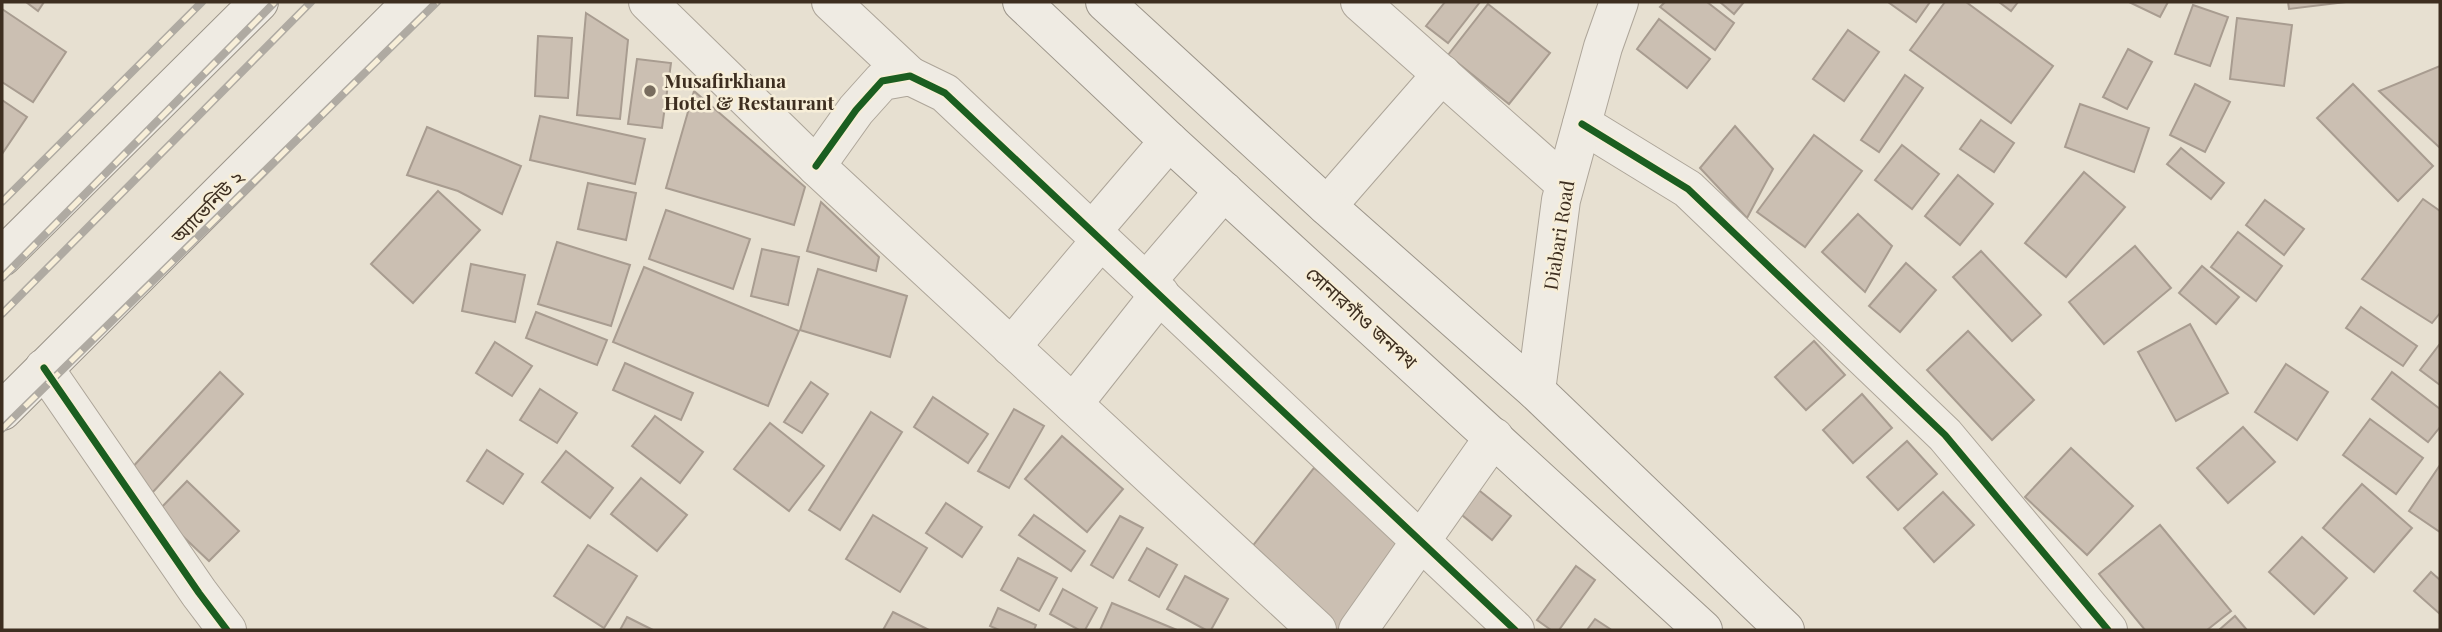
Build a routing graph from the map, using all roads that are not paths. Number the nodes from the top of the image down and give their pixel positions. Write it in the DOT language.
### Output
graph roads {
  1 [pos="259,2"];
  2 [pos="412,2"];
  3 [pos="648,2"];
  4 [pos="831,2"];
  5 [pos="1022,2"];
  6 [pos="1105,2"];
  7 [pos="1360,2"];
  8 [pos="1619,2"];
  9 [pos="1442,74"];
  10 [pos="910,76"];
  11 [pos="1583,124"];
  12 [pos="1169,141"];
  13 [pos="816,166"];
  14 [pos="1565,184"];
  15 [pos="1224,191"];
  16 [pos="1327,206"];
  17 [pos="1097,235"];
  18 [pos="2,257"];
  19 [pos="1153,288"];
  20 [pos="1011,347"];
  21 [pos="44,368"];
  22 [pos="1536,391"];
  23 [pos="1073,404"];
  24 [pos="2,411"];
  25 [pos="1494,437"];
  26 [pos="1422,541"];
  27 [pos="1735,583"];
  28 [pos="1700,629"];
  29 [pos="227,630"];
  30 [pos="1317,630"];
  31 [pos="1358,630"];
  32 [pos="1515,630"];
  33 [pos="1785,630"];
  34 [pos="2108,630"];
  1 -- 18 [label="street"];
  2 -- 21 [label="street, অ্যাভেনিউ ২"];
  3 -- 13 [label="street"];
  4 -- 10 [label="street"];
  5 -- 12 [label="street, সোনারগাঁও জনপথ"];
  6 -- 16 [label="street"];
  7 -- 9 [label="street"];
  8 -- 11 [label="street, Diabari Road"];
  9 -- 14 [label="street"];
  9 -- 16 [label="street"];
  10 -- 13 [label="street"];
  10 -- 17 [label="street"];
  11 -- 14 [label="street, Diabari Road"];
  11 -- 34 [label="street"];
  12 -- 15 [label="street, সোনারগাঁও জনপথ"];
  12 -- 17 [label="street"];
  13 -- 20 [label="street"];
  14 -- 22 [label="street, Diabari Road"];
  15 -- 19 [label="street"];
  15 -- 25 [label="street, সোনারগাঁও জনপথ"];
  16 -- 22 [label="street"];
  17 -- 19 [label="street"];
  17 -- 20 [label="street"];
  19 -- 23 [label="street"];
  19 -- 26 [label="street"];
  20 -- 23 [label="street"];
  21 -- 24 [label="street, অ্যাভেনিউ ২"];
  21 -- 29 [label="street"];
  22 -- 27 [label="street"];
  23 -- 30 [label="street"];
  25 -- 26 [label="street"];
  25 -- 28 [label="street, সোনারগাঁও জনপথ"];
  26 -- 31 [label="street"];
  26 -- 32 [label="street"];
  27 -- 28 [label="street"];
  27 -- 33 [label="street"];
}
